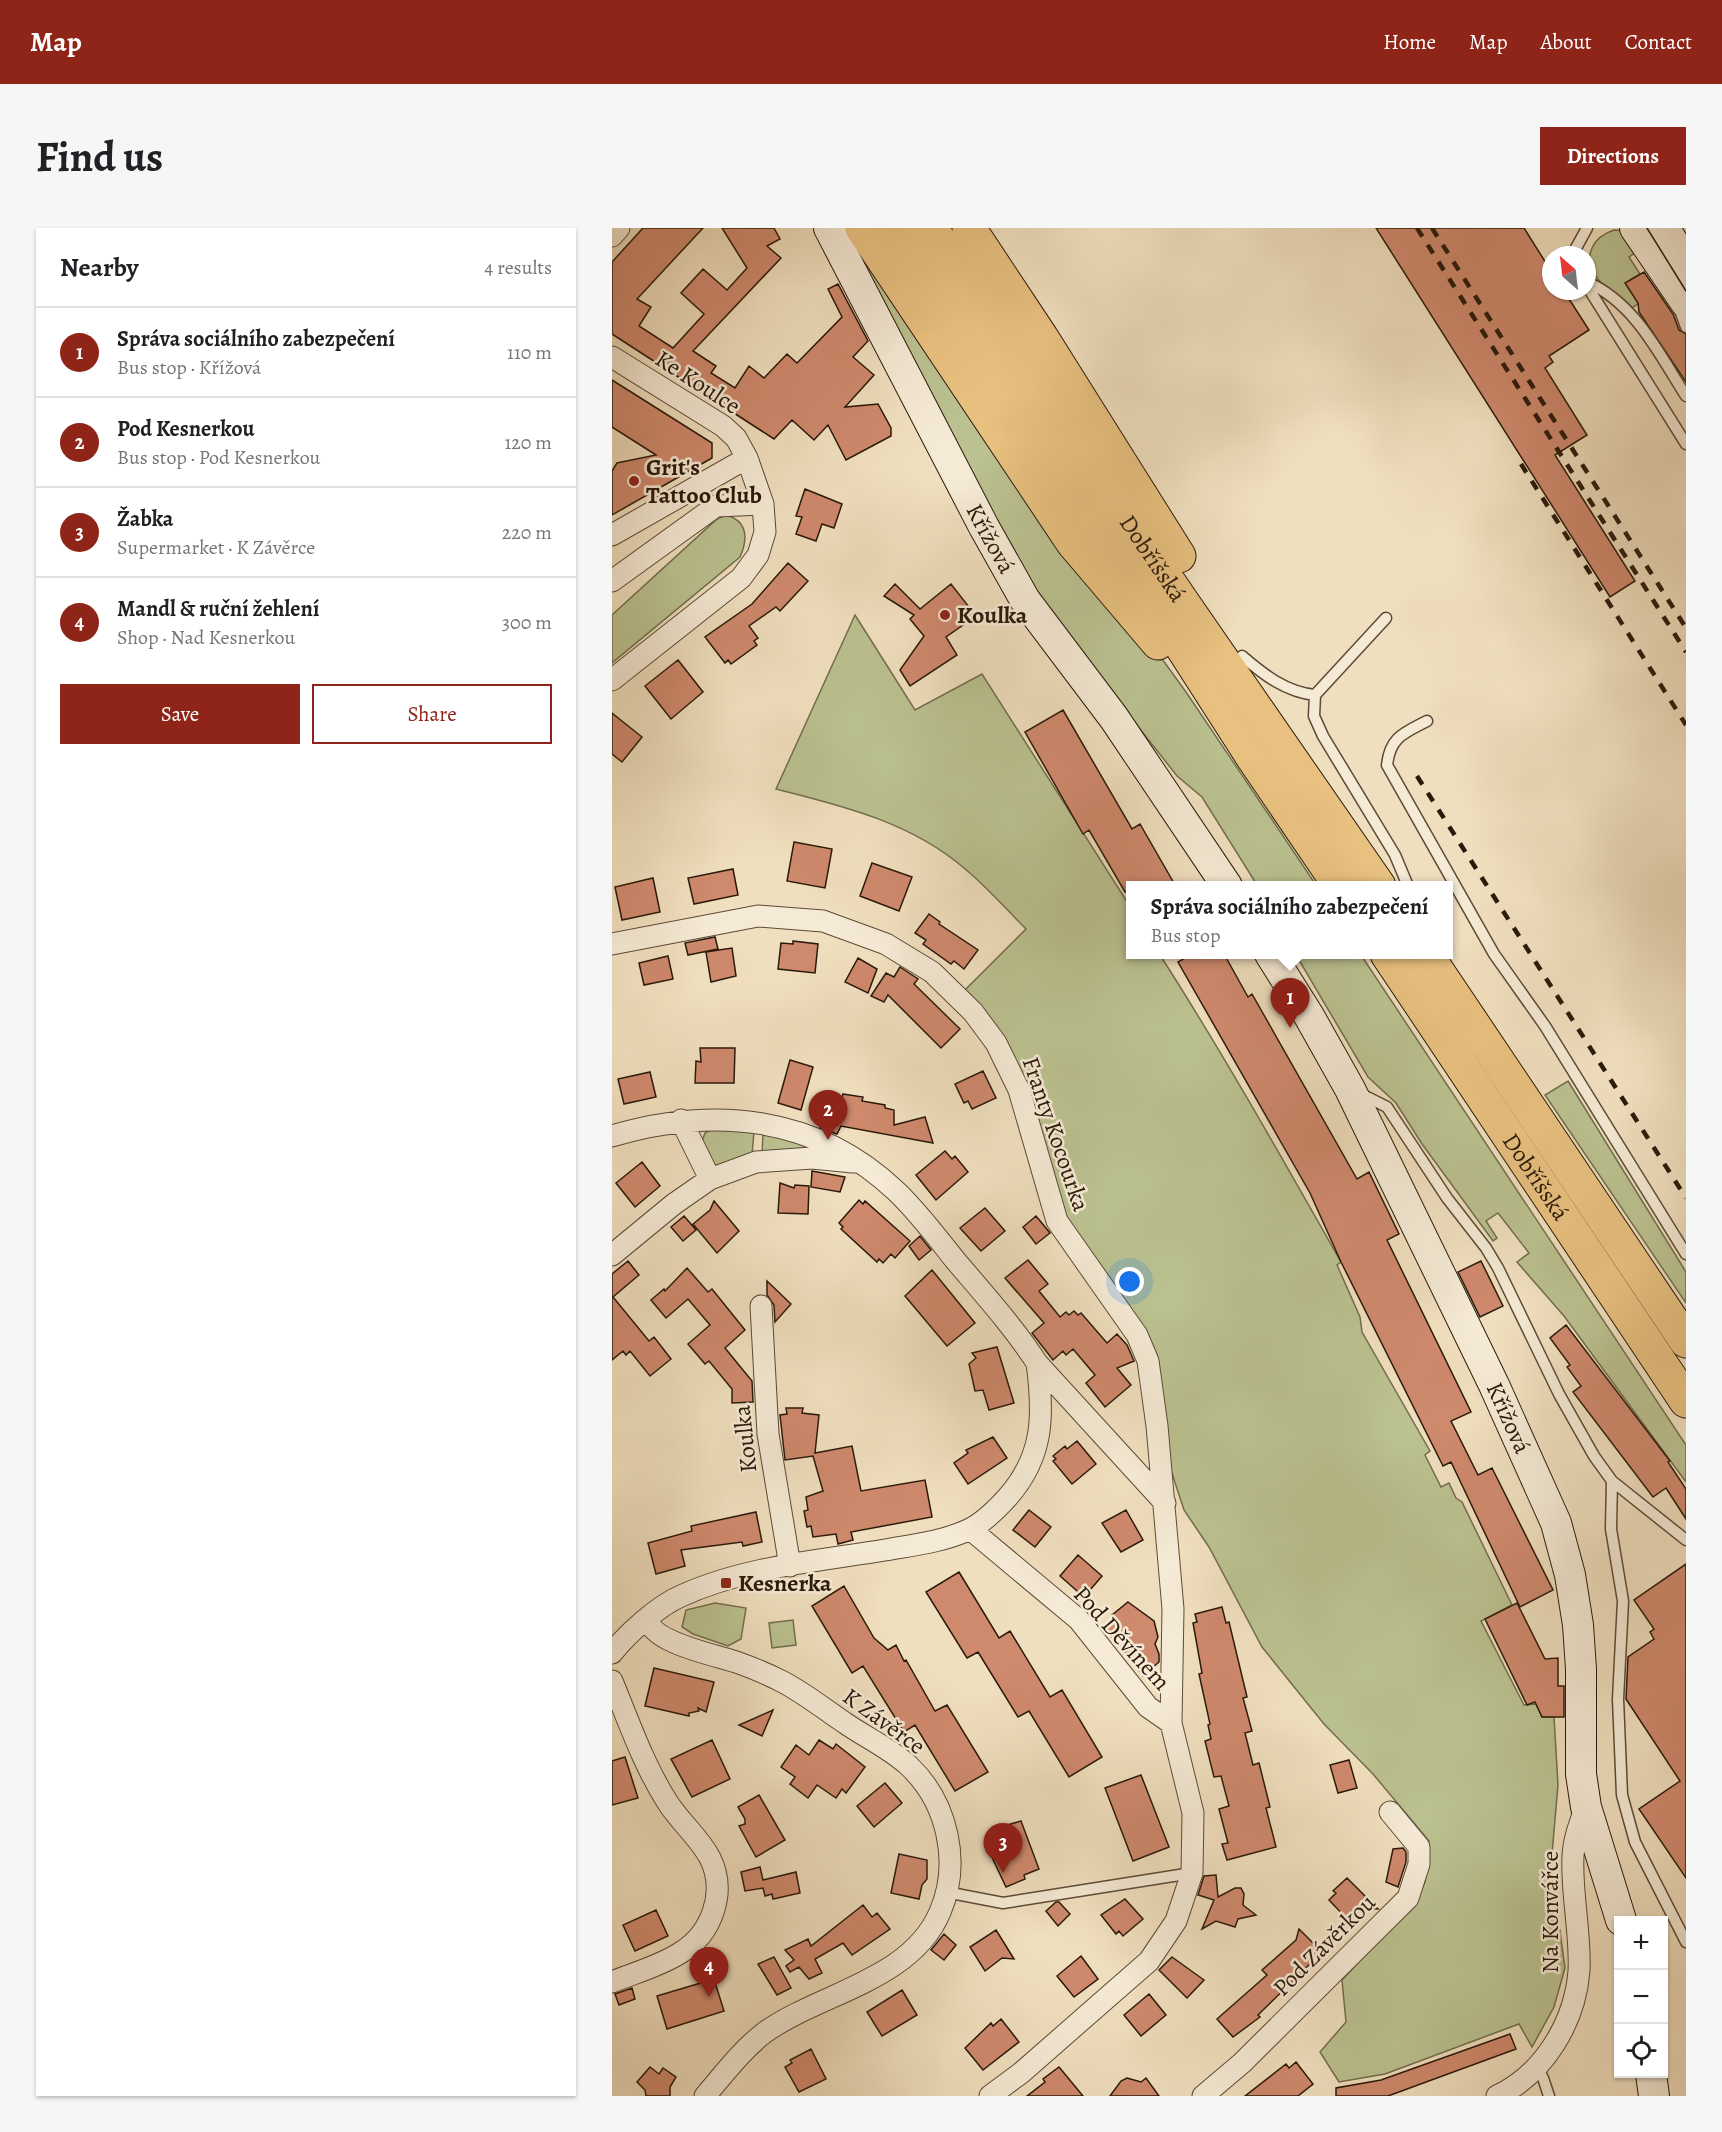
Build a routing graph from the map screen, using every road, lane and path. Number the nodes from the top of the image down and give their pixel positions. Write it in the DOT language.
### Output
graph roads {
  1 [pos="619,228"];
  2 [pos="829,228"];
  3 [pos="862,228"];
  4 [pos="895,228"];
  5 [pos="932,228"];
  6 [pos="969,228"];
  7 [pos="1585,228"];
  8 [pos="1635,228"];
  9 [pos="1664,230"];
  10 [pos="612,236"];
  11 [pos="1577,246"];
  12 [pos="1683,285"];
  13 [pos="1596,286"];
  14 [pos="1596,299"];
  15 [pos="1686,327"];
  16 [pos="612,357"];
  17 [pos="1686,396"];
  18 [pos="1686,444"];
  19 [pos="747,458"];
  20 [pos="763,504"];
  21 [pos="612,535"];
  22 [pos="612,580"];
  23 [pos="1386,618"];
  24 [pos="1242,656"];
  25 [pos="612,680"];
  26 [pos="1315,695"];
  27 [pos="1427,721"];
  28 [pos="1253,758"];
  29 [pos="1293,762"];
  30 [pos="1224,881"];
  31 [pos="1337,881"];
  32 [pos="1375,881"];
  33 [pos="1406,881"];
  34 [pos="1453,881"];
  35 [pos="1453,882"];
  36 [pos="612,944"];
  37 [pos="1273,959"];
  38 [pos="1390,959"];
  39 [pos="1429,959"];
  40 [pos="1440,959"];
  41 [pos="1458,1001"];
  42 [pos="1350,1089"];
  43 [pos="681,1120"];
  44 [pos="612,1136"];
  45 [pos="859,1162"];
  46 [pos="710,1179"];
  47 [pos="1686,1254"];
  48 [pos="612,1255"];
  49 [pos="761,1306"];
  50 [pos="1686,1341"];
  51 [pos="1036,1363"];
  52 [pos="1686,1401"];
  53 [pos="1042,1414"];
  54 [pos="1083,1414"];
  55 [pos="1612,1481"];
  56 [pos="1165,1503"];
  57 [pos="970,1529"];
  58 [pos="1686,1540"];
  59 [pos="790,1566"];
  60 [pos="649,1619"];
  61 [pos="612,1653"];
  62 [pos="612,1682"];
  63 [pos="1171,1723"];
  64 [pos="1586,1807"];
  65 [pos="1390,1812"];
  66 [pos="1192,1873"];
  67 [pos="946,1892"];
  68 [pos="1620,1916"];
  69 [pos="1686,1942"];
  70 [pos="612,1982"];
  71 [pos="1536,2067"];
  72 [pos="1652,2078"];
  73 [pos="705,2096"];
  74 [pos="990,2096"];
  75 [pos="1203,2096"];
  76 [pos="1497,2096"];
  77 [pos="1549,2096"];
  78 [pos="1654,2096"];
  1 -- 10 [label="street"];
  2 -- 30 [label="street, Křížová"];
  3 -- 28 [label="highway"];
  4 -- 28 [label="highway, Dobříšská"];
  5 -- 29 [label="highway, Dobříšská"];
  6 -- 24 [label="highway"];
  7 -- 11 [label="lane"];
  8 -- 12 [label="street"];
  9 -- 12 [label="street"];
  12 -- 15 [label="lane"];
  13 -- 17 [label="lane"];
  14 -- 18 [label="lane"];
  16 -- 19 [label="street, Ke Koulce"];
  19 -- 20 [label="street, Ke Koulce"];
  19 -- 21 [label="street"];
  20 -- 22 [label="street"];
  20 -- 25 [label="street, Ke Koulce"];
  23 -- 26 [label="lane"];
  24 -- 26 [label="lane"];
  24 -- 29 [label="highway"];
  26 -- 33 [label="lane"];
  27 -- 34 [label="lane"];
  28 -- 31 [label="highway, Dobříšská"];
  29 -- 32 [label="highway, Dobříšská"];
  35 -- 47 [label="lane"];
  36 -- 56 [label="street, Franty Kocourka"];
  37 -- 42 [label="street, Křížová"];
  38 -- 52 [label="highway, Dobříšská"];
  39 -- 41 [label="highway, Dobříšská"];
  40 -- 41 [label="lane"];
  41 -- 50 [label="highway, Dobříšská"];
  42 -- 55 [label="lane"];
  42 -- 64 [label="street, Křížová"];
  43 -- 44 [label="street"];
  43 -- 45 [label="street"];
  43 -- 46 [label="street"];
  45 -- 46 [label="street"];
  45 -- 51 [label="street"];
  46 -- 48 [label="street"];
  49 -- 59 [label="street, Koulka"];
  51 -- 53 [label="street"];
  51 -- 54 [label="street"];
  53 -- 54 [label="street"];
  53 -- 57 [label="street"];
  54 -- 56 [label="street"];
  55 -- 58 [label="lane"];
  55 -- 69 [label="lane"];
  56 -- 63 [label="street, Franty Kocourka"];
  57 -- 59 [label="street"];
  57 -- 63 [label="street, Pod Děvínem"];
  59 -- 60 [label="street"];
  60 -- 61 [label="street"];
  60 -- 67 [label="street, K Závěrce"];
  62 -- 70 [label="street"];
  63 -- 66 [label="street, Pod Děvínem"];
  64 -- 68 [label="street, Křížová"];
  64 -- 71 [label="street, Na Konvářce"];
  65 -- 75 [label="street, Pod Závěrkou"];
  66 -- 67 [label="lane"];
  66 -- 74 [label="street, Pod Děvínem"];
  67 -- 73 [label="street, K Závěrce"];
  71 -- 76 [label="street, Na Konvářce"];
  71 -- 77 [label="lane"];
  72 -- 78 [label="street"];
}
